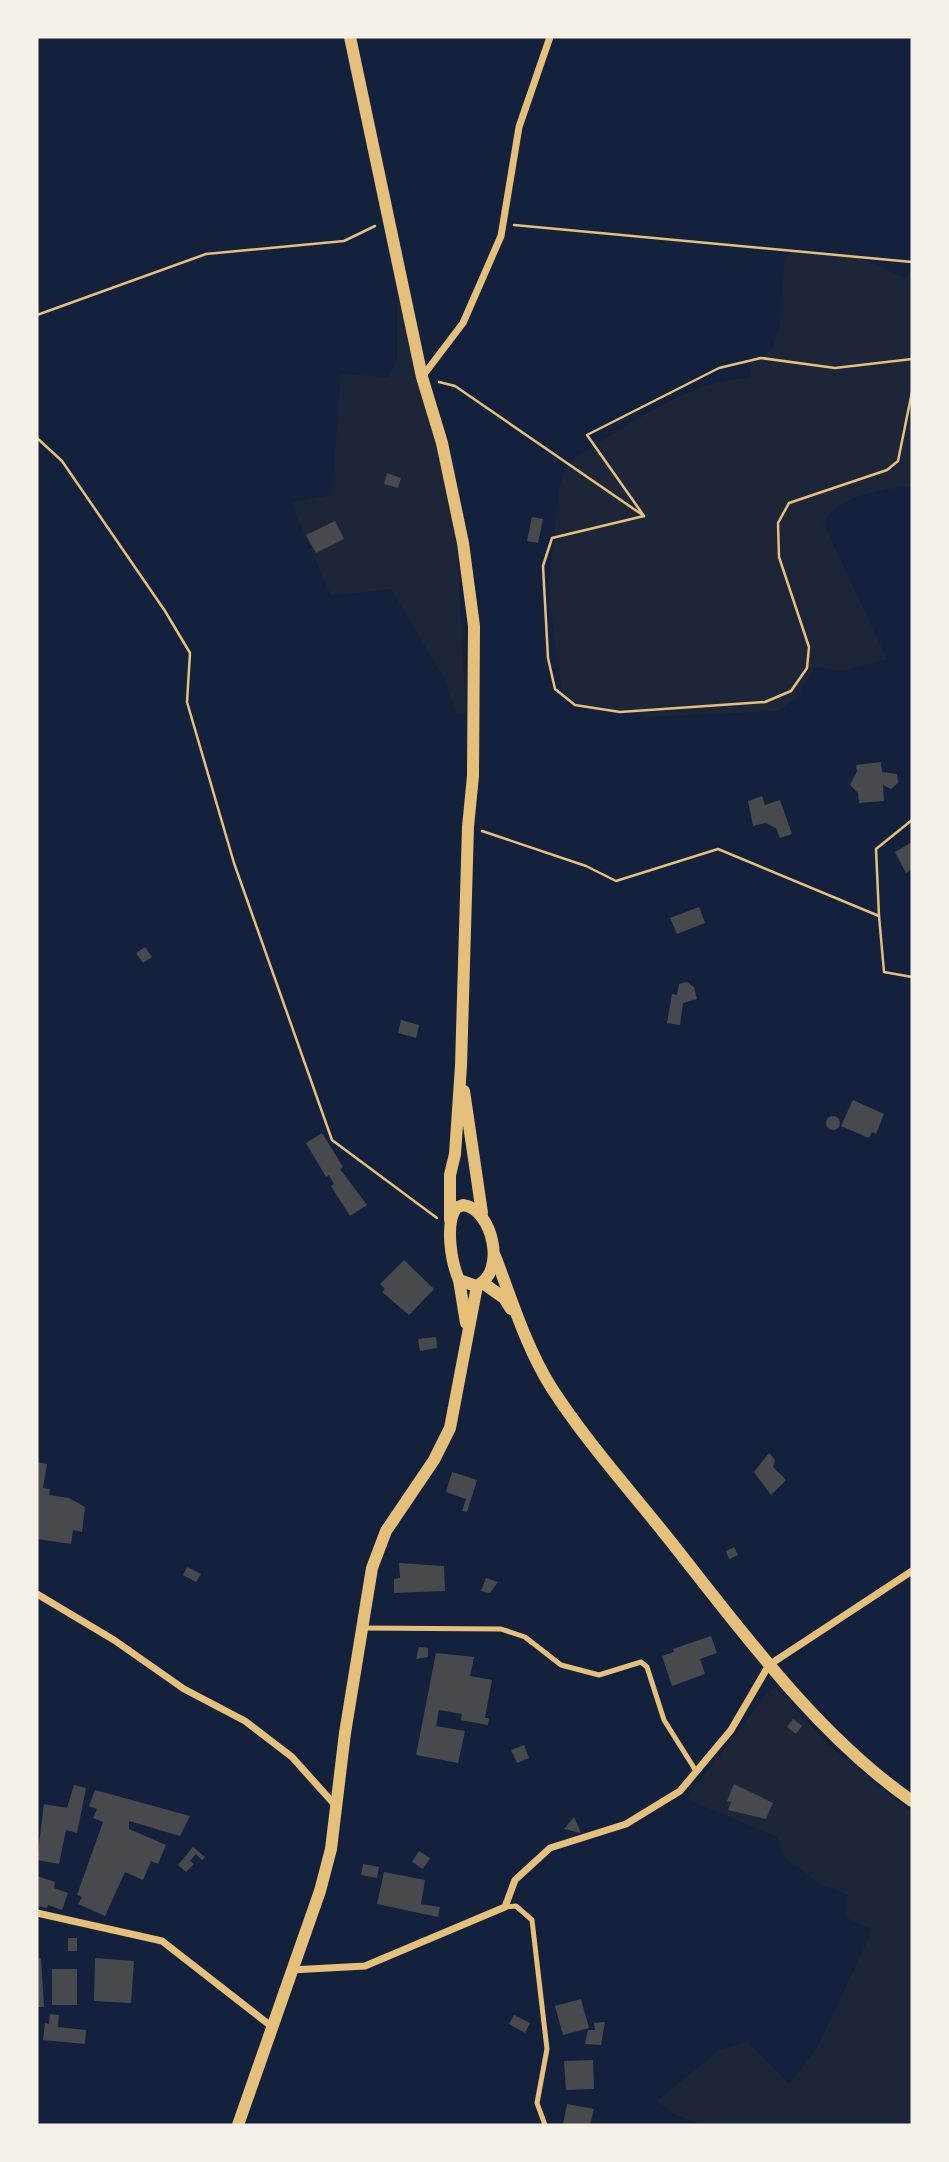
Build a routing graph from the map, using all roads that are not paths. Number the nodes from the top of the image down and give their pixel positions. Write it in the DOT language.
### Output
graph roads {
  1 [pos="350,37"];
  2 [pos="550,37"];
  3 [pos="422,377"];
  4 [pos="461,1066"];
  5 [pos="482,1213"];
  6 [pos="449,1223"];
  7 [pos="495,1256"];
  8 [pos="459,1280"];
  9 [pos="480,1285"];
  10 [pos="521,1324"];
  11 [pos="467,1331"];
  12 [pos="912,1571"];
  13 [pos="37,1594"];
  14 [pos="362,1628"];
  15 [pos="769,1665"];
  16 [pos="696,1771"];
  17 [pos="912,1801"];
  18 [pos="335,1805"];
  19 [pos="505,1907"];
  20 [pos="37,1913"];
  21 [pos="291,1970"];
  22 [pos="271,2026"];
  23 [pos="238,2125"];
  24 [pos="545,2125"];
  1 -- 3 [label="street"];
  2 -- 3 [label="street"];
  3 -- 4 [label="street"];
  4 -- 5 [label="street"];
  4 -- 6 [label="street"];
  5 -- 6 [label="street"];
  5 -- 7 [label="street"];
  6 -- 8 [label="street"];
  7 -- 9 [label="street"];
  7 -- 10 [label="street"];
  8 -- 9 [label="street"];
  8 -- 11 [label="street"];
  9 -- 10 [label="street"];
  9 -- 11 [label="street"];
  10 -- 15 [label="street"];
  11 -- 14 [label="street"];
  12 -- 15 [label="street"];
  13 -- 18 [label="street"];
  14 -- 16 [label="lane"];
  14 -- 18 [label="street"];
  15 -- 16 [label="street"];
  15 -- 17 [label="street"];
  16 -- 19 [label="street"];
  18 -- 21 [label="street"];
  19 -- 21 [label="street"];
  19 -- 24 [label="lane"];
  20 -- 22 [label="street"];
  21 -- 22 [label="street"];
  22 -- 23 [label="street"];
}
